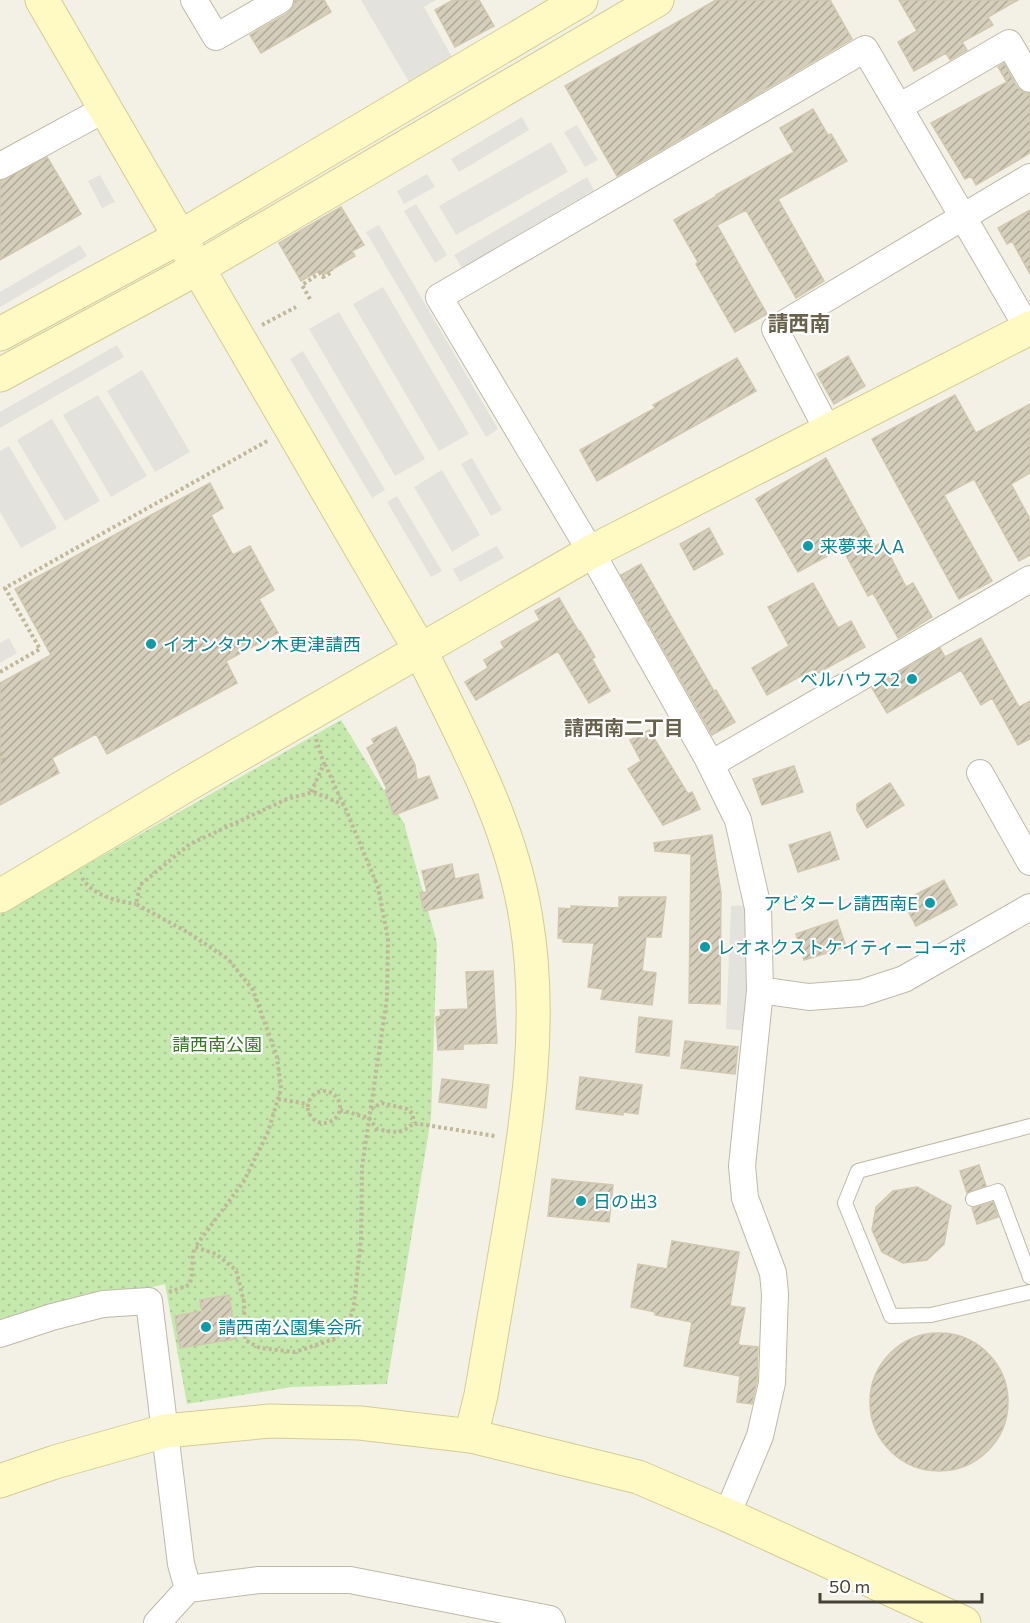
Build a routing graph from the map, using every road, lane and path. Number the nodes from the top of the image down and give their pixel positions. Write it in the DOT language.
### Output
graph roads {
  1 [pos="42,0"];
  2 [pos="194,0"];
  3 [pos="280,0"];
  4 [pos="581,0"];
  5 [pos="657,0"];
  6 [pos="1030,79"];
  7 [pos="899,107"];
  8 [pos="105,109"];
  9 [pos="0,166"];
  10 [pos="1030,177"];
  11 [pos="963,217"];
  12 [pos="180,237"];
  13 [pos="198,268"];
  14 [pos="335,277"];
  15 [pos="310,299"];
  16 [pos="296,307"];
  17 [pos="256,328"];
  18 [pos="1030,330"];
  19 [pos="0,334"];
  20 [pos="0,375"];
  21 [pos="828,431"];
  22 [pos="270,440"];
  23 [pos="591,552"];
  24 [pos="1030,579"];
  25 [pos="420,650"];
  26 [pos="0,672"];
  27 [pos="303,718"];
  28 [pos="0,753"];
  29 [pos="4,760"];
  30 [pos="324,764"];
  31 [pos="711,764"];
  32 [pos="980,773"];
  33 [pos="311,792"];
  34 [pos="344,805"];
  35 [pos="71,855"];
  36 [pos="1030,862"];
  37 [pos="0,896"];
  38 [pos="136,904"];
  39 [pos="1030,908"];
  40 [pos="760,990"];
  41 [pos="278,1099"];
  42 [pos="308,1104"];
  43 [pos="370,1109"];
  44 [pos="340,1110"];
  45 [pos="369,1118"];
  46 [pos="413,1123"];
  47 [pos="1030,1126"];
  48 [pos="495,1136"];
  49 [pos="973,1199"];
  50 [pos="195,1247"];
  51 [pos="1030,1277"];
  52 [pos="1030,1292"];
  53 [pos="149,1300"];
  54 [pos="0,1334"];
  55 [pos="165,1431"];
  56 [pos="471,1436"];
  57 [pos="0,1481"];
  58 [pos="727,1515"];
  59 [pos="188,1589"];
  60 [pos="157,1623"];
  61 [pos="552,1623"];
  62 [pos="964,1623"];
  1 -- 8 [label="street"];
  2 -- 3 [label="street"];
  4 -- 12 [label="street"];
  5 -- 13 [label="street"];
  6 -- 7 [label="street"];
  7 -- 11 [label="street"];
  7 -- 23 [label="street"];
  8 -- 9 [label="street"];
  8 -- 12 [label="street"];
  10 -- 11 [label="street"];
  11 -- 18 [label="street"];
  11 -- 21 [label="street"];
  12 -- 13 [label="street"];
  12 -- 19 [label="street"];
  13 -- 20 [label="street"];
  13 -- 25 [label="street"];
  14 -- 15 [label="path"];
  16 -- 17 [label="path"];
  18 -- 21 [label="street"];
  21 -- 23 [label="street"];
  22 -- 26 [label="path"];
  23 -- 25 [label="street"];
  23 -- 31 [label="street"];
  24 -- 31 [label="street"];
  25 -- 27 [label="street"];
  25 -- 56 [label="street"];
  27 -- 30 [label="path"];
  27 -- 35 [label="street"];
  28 -- 29 [label="path"];
  30 -- 33 [label="path"];
  30 -- 34 [label="path"];
  31 -- 40 [label="street"];
  32 -- 36 [label="street"];
  33 -- 34 [label="path"];
  33 -- 38 [label="path"];
  34 -- 43 [label="path"];
  35 -- 37 [label="street"];
  35 -- 38 [label="path"];
  38 -- 41 [label="path"];
  39 -- 40 [label="street"];
  40 -- 58 [label="street"];
  41 -- 42 [label="path"];
  41 -- 50 [label="path"];
  42 -- 44 [label="path"];
  42 -- 44 [label="path"];
  43 -- 45 [label="path"];
  43 -- 46 [label="path"];
  44 -- 45 [label="path"];
  45 -- 46 [label="path"];
  45 -- 50 [label="path"];
  46 -- 48 [label="path"];
  47 -- 52 [label="lane"];
  49 -- 51 [label="lane"];
  50 -- 53 [label="path"];
  53 -- 54 [label="street"];
  53 -- 55 [label="street"];
  55 -- 56 [label="street"];
  55 -- 57 [label="street"];
  55 -- 59 [label="street"];
  56 -- 58 [label="street"];
  58 -- 62 [label="street"];
  59 -- 60 [label="street"];
  59 -- 61 [label="street"];
}
